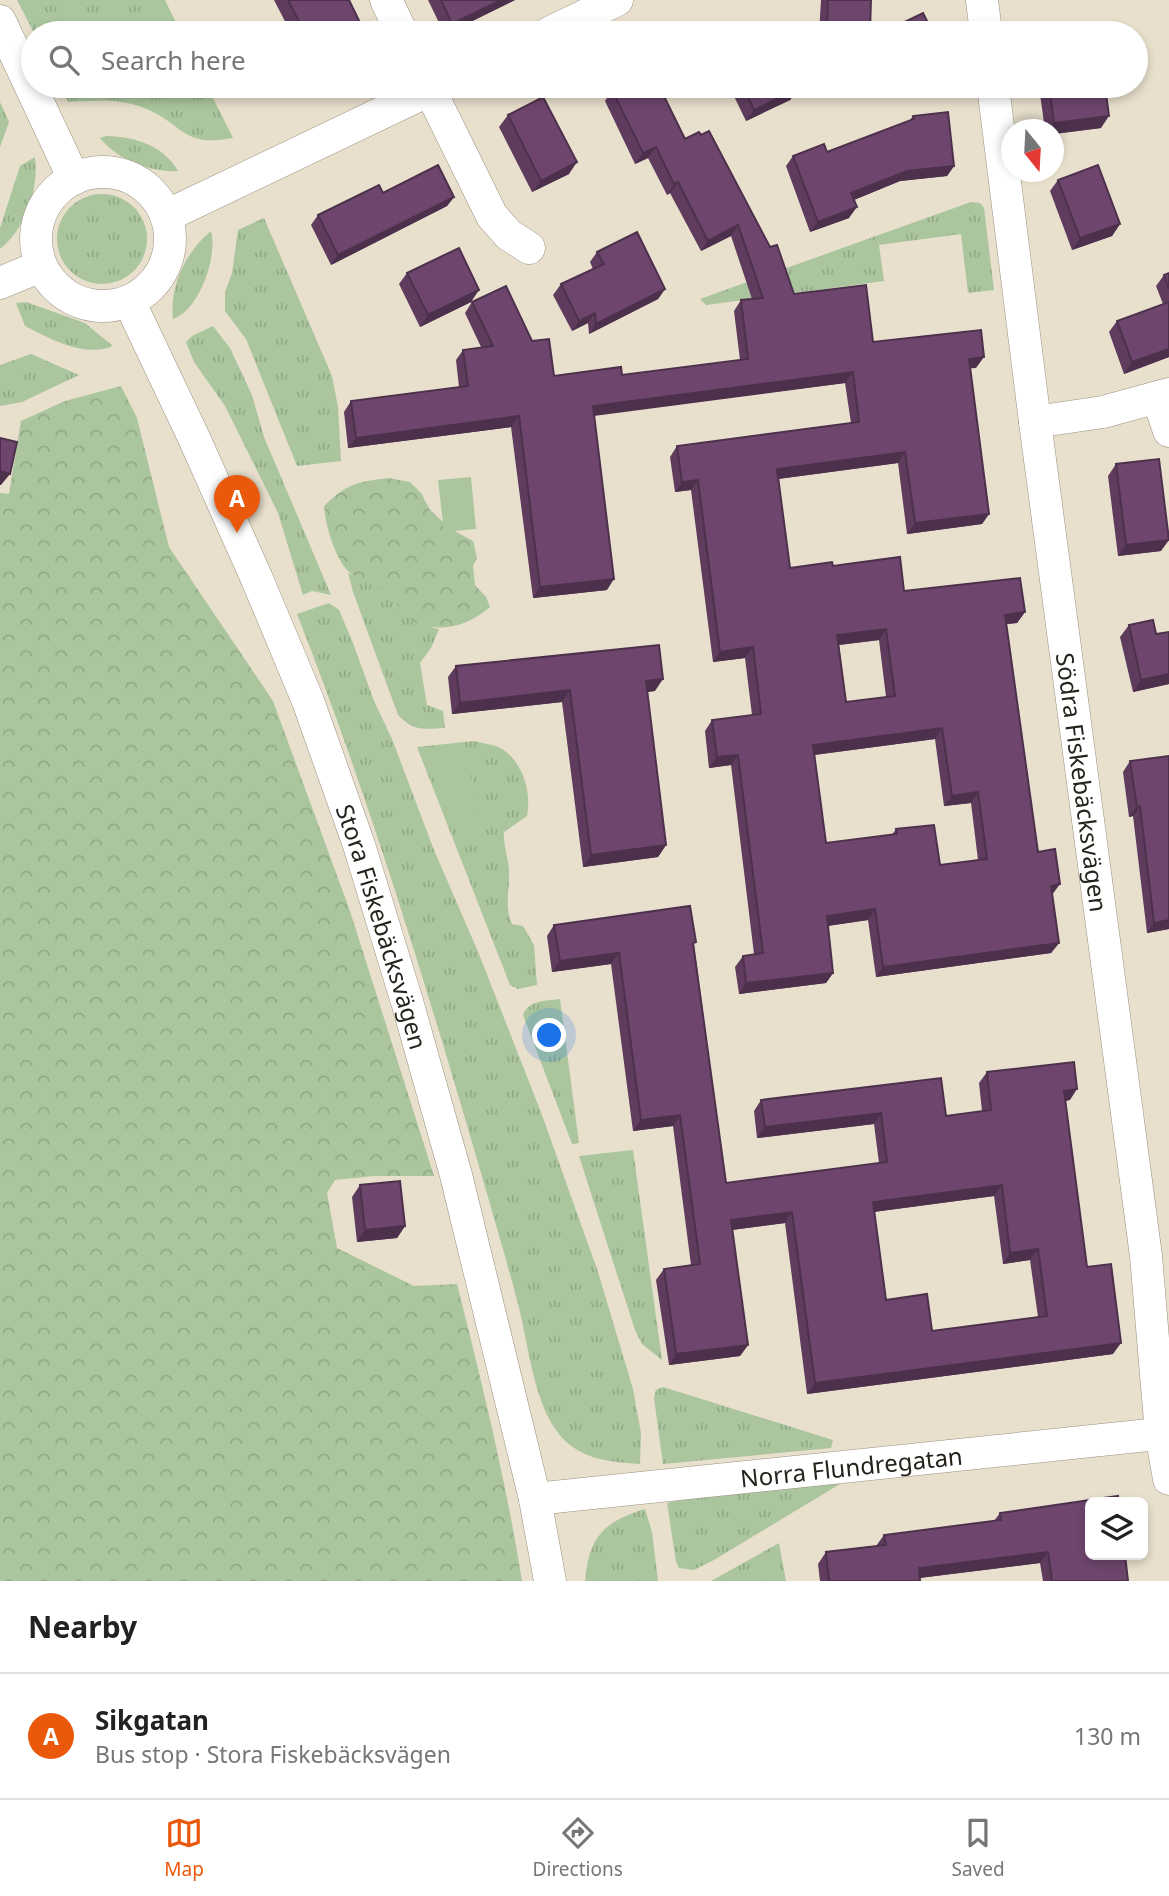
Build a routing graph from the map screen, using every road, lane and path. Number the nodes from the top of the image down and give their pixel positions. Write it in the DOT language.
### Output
graph roads {
  1 [pos="386,0"];
  2 [pos="617,0"];
  3 [pos="982,0"];
  4 [pos="0,21"];
  5 [pos="396,21"];
  6 [pos="574,21"];
  7 [pos="985,21"];
  8 [pos="21,66"];
  9 [pos="36,98"];
  10 [pos="409,98"];
  11 [pos="437,98"];
  12 [pos="994,98"];
  13 [pos="74,178"];
  14 [pos="166,216"];
  15 [pos="529,248"];
  16 [pos="41,266"];
  17 [pos="0,283"];
  18 [pos="129,301"];
  19 [pos="1164,396"];
  20 [pos="1035,422"];
  21 [pos="1169,431"];
  22 [pos="1165,1433"];
  23 [pos="1169,1479"];
  24 [pos="535,1499"];
  25 [pos="550,1581"];
  1 -- 5 [label="street"];
  2 -- 6 [label="street"];
  3 -- 7 [label="street"];
  4 -- 8 [label="street"];
  9 -- 13 [label="street"];
  10 -- 14 [label="street"];
  11 -- 15 [label="street"];
  12 -- 20 [label="street, Södra Fiskebäcksvägen"];
  13 -- 14 [label="street"];
  13 -- 16 [label="street"];
  14 -- 18 [label="street"];
  16 -- 17 [label="street"];
  16 -- 18 [label="street"];
  18 -- 24 [label="street, Stora Fiskebäcksvägen"];
  19 -- 20 [label="street"];
  19 -- 21 [label="street"];
  20 -- 22 [label="street, Södra Fiskebäcksvägen"];
  22 -- 23 [label="street, Södra Fiskebäcksvägen"];
  22 -- 24 [label="street, Norra Flundregatan"];
  24 -- 25 [label="street, Stora Fiskebäcksvägen"];
}
